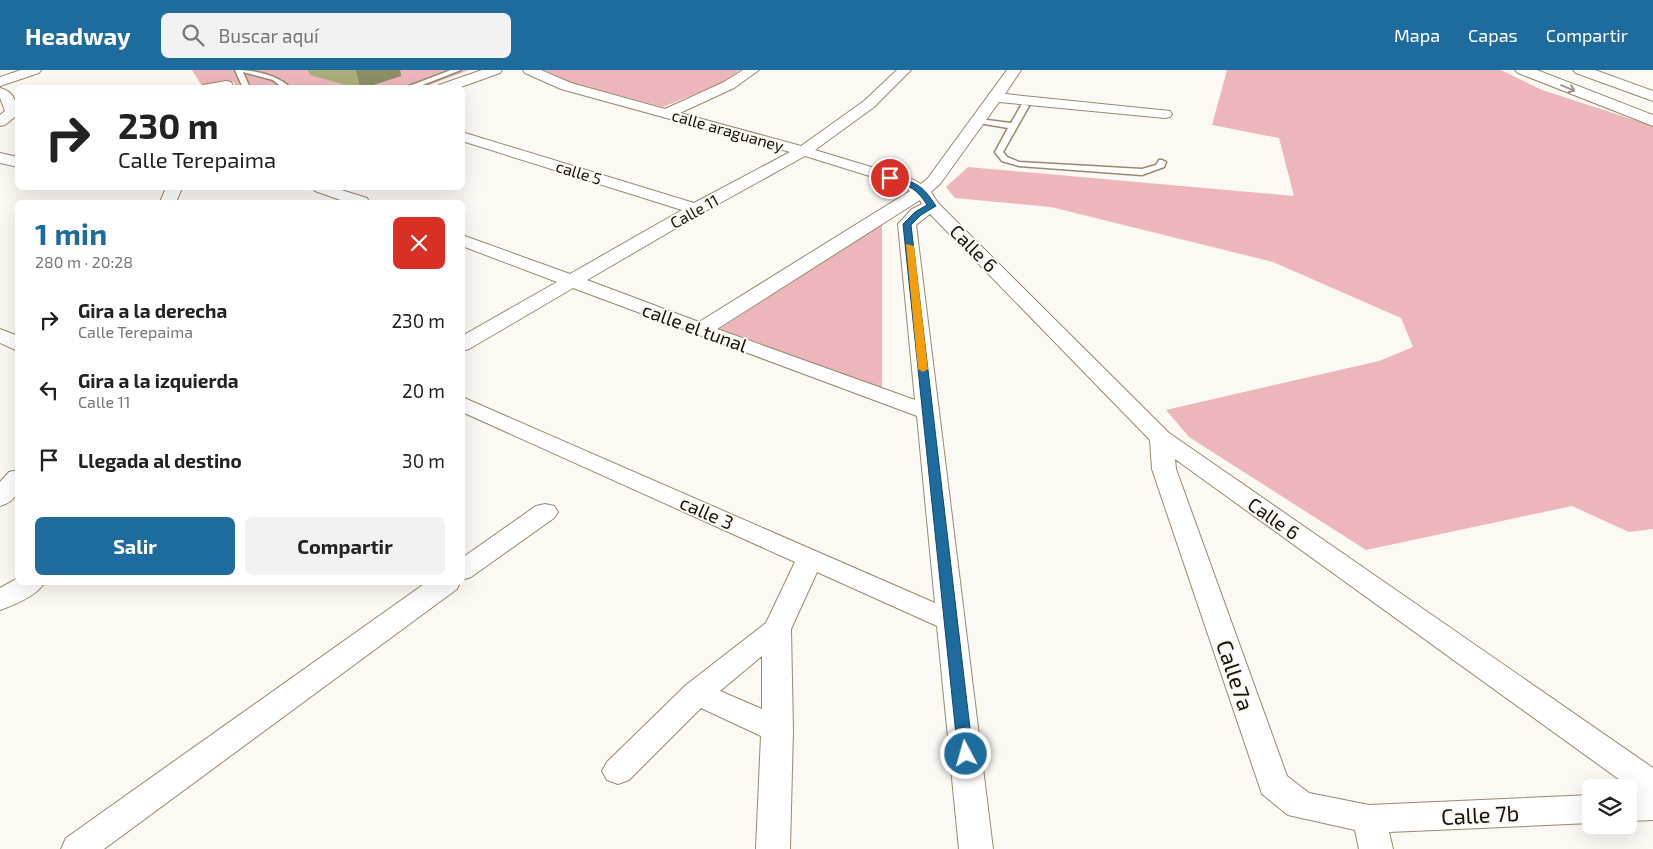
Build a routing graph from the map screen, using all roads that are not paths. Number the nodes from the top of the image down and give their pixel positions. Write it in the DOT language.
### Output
graph roads {
  1 [pos="34,70"];
  2 [pos="238,70"];
  3 [pos="242,70"];
  4 [pos="458,70"];
  5 [pos="492,70"];
  6 [pos="530,70"];
  7 [pos="752,70"];
  8 [pos="904,70"];
  9 [pos="1014,70"];
  10 [pos="1523,70"];
  11 [pos="1554,70"];
  12 [pos="1581,70"];
  13 [pos="0,82"];
  14 [pos="246,85"];
  15 [pos="284,85"];
  16 [pos="416,85"];
  17 [pos="452,85"];
  18 [pos="0,92"];
  19 [pos="1653,96"];
  20 [pos="995,97"];
  21 [pos="1653,105"];
  22 [pos="1025,106"];
  23 [pos="15,111"];
  24 [pos="668,113"];
  25 [pos="1165,114"];
  26 [pos="979,121"];
  27 [pos="1653,121"];
  28 [pos="0,122"];
  29 [pos="1013,126"];
  30 [pos="465,137"];
  31 [pos="803,151"];
  32 [pos="0,158"];
  33 [pos="15,162"];
  34 [pos="1162,162"];
  35 [pos="327,190"];
  36 [pos="927,198"];
  37 [pos="355,200"];
  38 [pos="696,209"];
  39 [pos="465,241"];
  40 [pos="570,281"];
  41 [pos="701,330"];
  42 [pos="0,335"];
  43 [pos="15,343"];
  44 [pos="465,343"];
  45 [pos="465,405"];
  46 [pos="928,412"];
  47 [pos="1161,438"];
  48 [pos="15,480"];
  49 [pos="0,498"];
  50 [pos="545,512"];
  51 [pos="810,558"];
  52 [pos="465,570"];
  53 [pos="27,585"];
  54 [pos="443,585"];
  55 [pos="0,600"];
  56 [pos="951,621"];
  57 [pos="777,629"];
  58 [pos="698,693"];
  59 [pos="777,730"];
  60 [pos="618,771"];
  61 [pos="1653,786"];
  62 [pos="1653,806"];
  63 [pos="1637,807"];
  64 [pos="1582,810"];
  65 [pos="1372,834"];
  66 [pos="78,849"];
  67 [pos="773,849"];
  68 [pos="976,849"];
  1 -- 13 [label="street"];
  2 -- 14 [label="lane"];
  3 -- 15 [label="lane"];
  4 -- 16 [label="lane"];
  5 -- 17 [label="street"];
  6 -- 24 [label="street, calle araguaney"];
  7 -- 24 [label="street"];
  8 -- 31 [label="street, calle araguaney"];
  9 -- 20 [label="street"];
  10 -- 27 [label="main road, one-way"];
  11 -- 21 [label="main road"];
  12 -- 19 [label="main road"];
  18 -- 23 [label="street"];
  20 -- 25 [label="street"];
  20 -- 26 [label="street"];
  22 -- 29 [label="lane"];
  23 -- 28 [label="street"];
  24 -- 31 [label="street, calle araguaney"];
  26 -- 29 [label="lane"];
  26 -- 36 [label="street"];
  29 -- 34 [label="lane"];
  30 -- 38 [label="street, calle 5"];
  31 -- 36 [label="street"];
  31 -- 38 [label="street, Calle 11"];
  32 -- 33 [label="street"];
  35 -- 37 [label="street"];
  36 -- 41 [label="street"];
  36 -- 46 [label="street"];
  36 -- 47 [label="street, Calle 6"];
  38 -- 40 [label="street, Calle 11"];
  39 -- 40 [label="street, calle el tunal"];
  40 -- 41 [label="street, calle el tunal"];
  40 -- 44 [label="street, Calle 11"];
  41 -- 46 [label="street, calle el tunal"];
  42 -- 43 [label="street"];
  45 -- 51 [label="street, calle 3"];
  46 -- 56 [label="street"];
  47 -- 61 [label="street, Calle 6"];
  47 -- 65 [label="street, Calle7a"];
  48 -- 49 [label="street"];
  50 -- 52 [label="street"];
  51 -- 56 [label="street, calle 3"];
  51 -- 57 [label="street"];
  53 -- 55 [label="street"];
  54 -- 66 [label="street"];
  56 -- 68 [label="street"];
  57 -- 58 [label="street"];
  57 -- 59 [label="street"];
  58 -- 59 [label="street"];
  58 -- 60 [label="street"];
  59 -- 67 [label="street"];
  62 -- 63 [label="street"];
  64 -- 65 [label="street, Calle 7b"];
}
